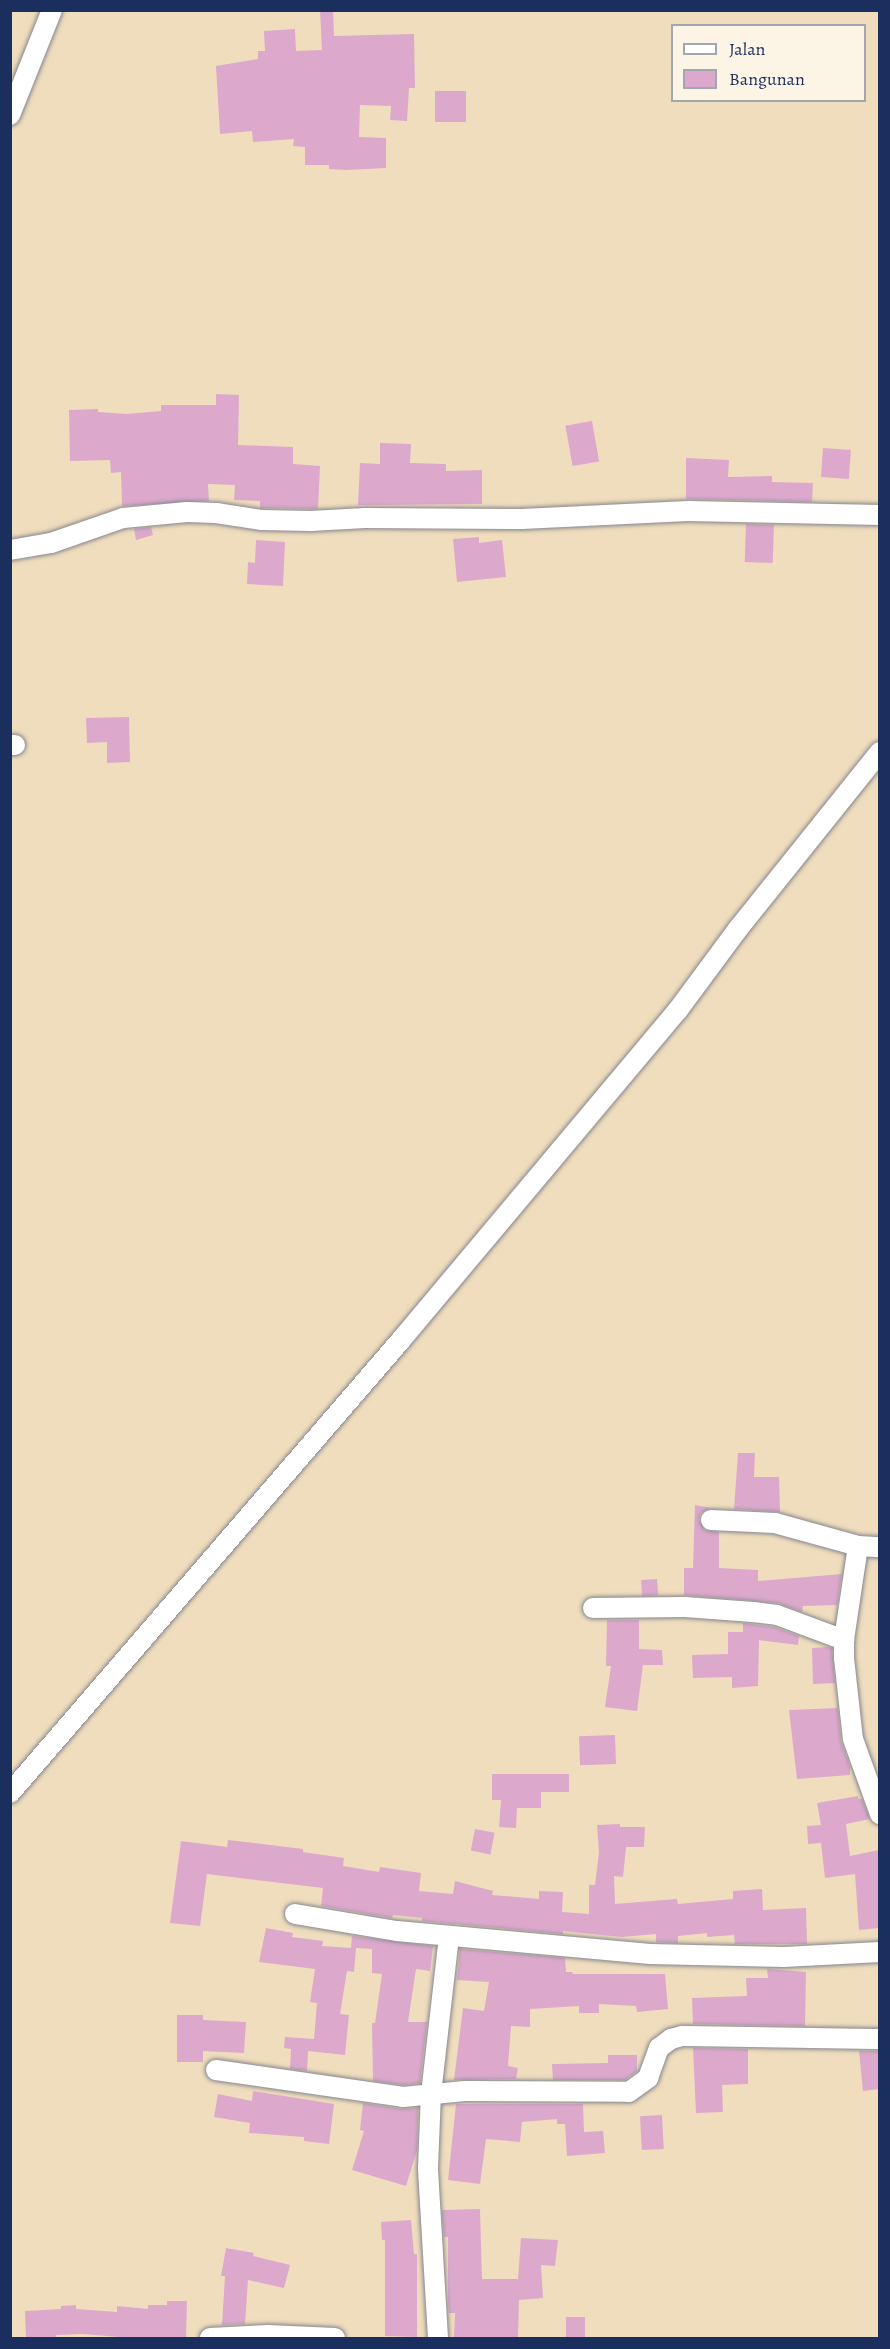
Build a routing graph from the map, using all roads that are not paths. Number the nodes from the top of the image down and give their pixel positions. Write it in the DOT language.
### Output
graph roads {
  1 [pos="52,10"];
  2 [pos="10,115"];
  3 [pos="879,515"];
  4 [pos="10,550"];
  5 [pos="879,752"];
  6 [pos="711,1520"];
  7 [pos="858,1546"];
  8 [pos="879,1547"];
  9 [pos="593,1608"];
  10 [pos="844,1640"];
  11 [pos="10,1793"];
  12 [pos="879,1814"];
  13 [pos="295,1914"];
  14 [pos="449,1936"];
  15 [pos="879,1952"];
  16 [pos="879,2039"];
  17 [pos="216,2070"];
  18 [pos="431,2094"];
  19 [pos="210,2338"];
  20 [pos="335,2338"];
  21 [pos="438,2338"];
  1 -- 2 [label="street"];
  3 -- 4 [label="street"];
  5 -- 11 [label="street"];
  6 -- 7 [label="street"];
  7 -- 8 [label="street"];
  7 -- 10 [label="street"];
  9 -- 10 [label="street"];
  10 -- 12 [label="street"];
  13 -- 14 [label="street"];
  14 -- 15 [label="street"];
  14 -- 18 [label="street"];
  16 -- 18 [label="street"];
  17 -- 18 [label="street"];
  18 -- 21 [label="street"];
  19 -- 20 [label="street"];
}
